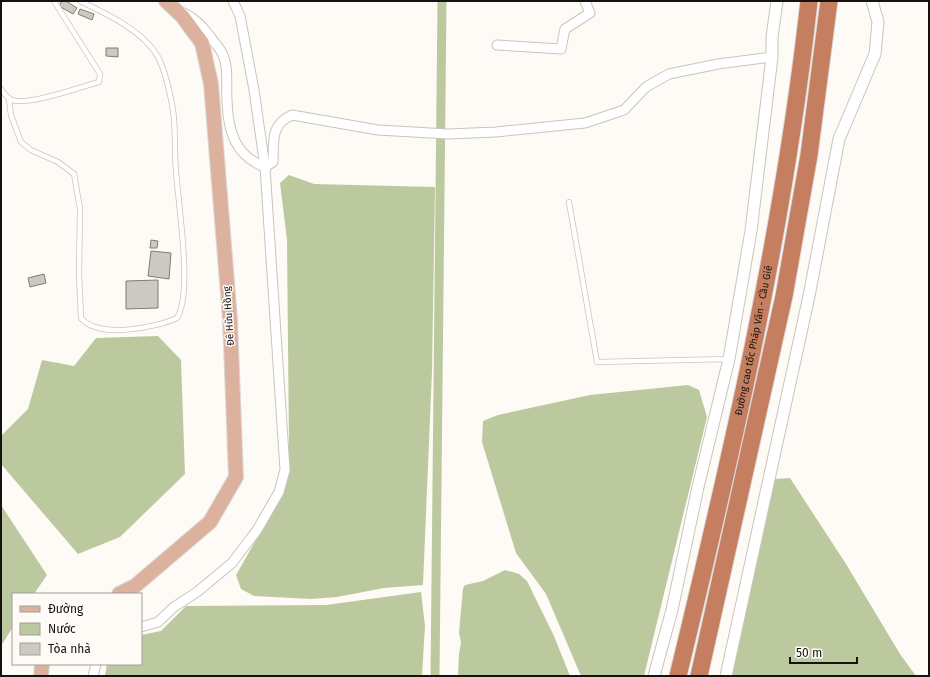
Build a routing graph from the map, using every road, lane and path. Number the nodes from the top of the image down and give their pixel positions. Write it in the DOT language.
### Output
graph roads {
  1 [pos="54,1"];
  2 [pos="80,1"];
  3 [pos="166,1"];
  4 [pos="233,1"];
  5 [pos="585,1"];
  6 [pos="776,1"];
  7 [pos="809,1"];
  8 [pos="829,1"];
  9 [pos="872,1"];
  10 [pos="177,11"];
  11 [pos="497,45"];
  12 [pos="772,57"];
  13 [pos="1,89"];
  14 [pos="9,99"];
  15 [pos="265,167"];
  16 [pos="569,202"];
  17 [pos="729,359"];
  18 [pos="121,593"];
  19 [pos="142,627"];
  20 [pos="42,665"];
  21 [pos="96,665"];
  22 [pos="41,676"];
  23 [pos="93,676"];
  24 [pos="654,676"];
  25 [pos="678,676"];
  26 [pos="699,676"];
  27 [pos="726,676"];
  1 -- 14 [label="lane"];
  2 -- 14 [label="lane"];
  3 -- 10 [label="main road, Đê Hữu Hồng"];
  4 -- 15 [label="street"];
  5 -- 11 [label="street"];
  6 -- 12 [label="street"];
  7 -- 25 [label="highway, Đường cao tốc Pháp Vân - Cầu Giẽ"];
  8 -- 26 [label="highway, Đường cao tốc Pháp Vân - Cầu Giẽ"];
  9 -- 27 [label="street"];
  10 -- 15 [label="street"];
  10 -- 18 [label="main road, Đê Hữu Hồng"];
  12 -- 15 [label="street"];
  12 -- 17 [label="street"];
  13 -- 14 [label="lane"];
  15 -- 19 [label="street"];
  16 -- 17 [label="lane"];
  17 -- 24 [label="street"];
  20 -- 22 [label="main road"];
  21 -- 23 [label="street"];
}
